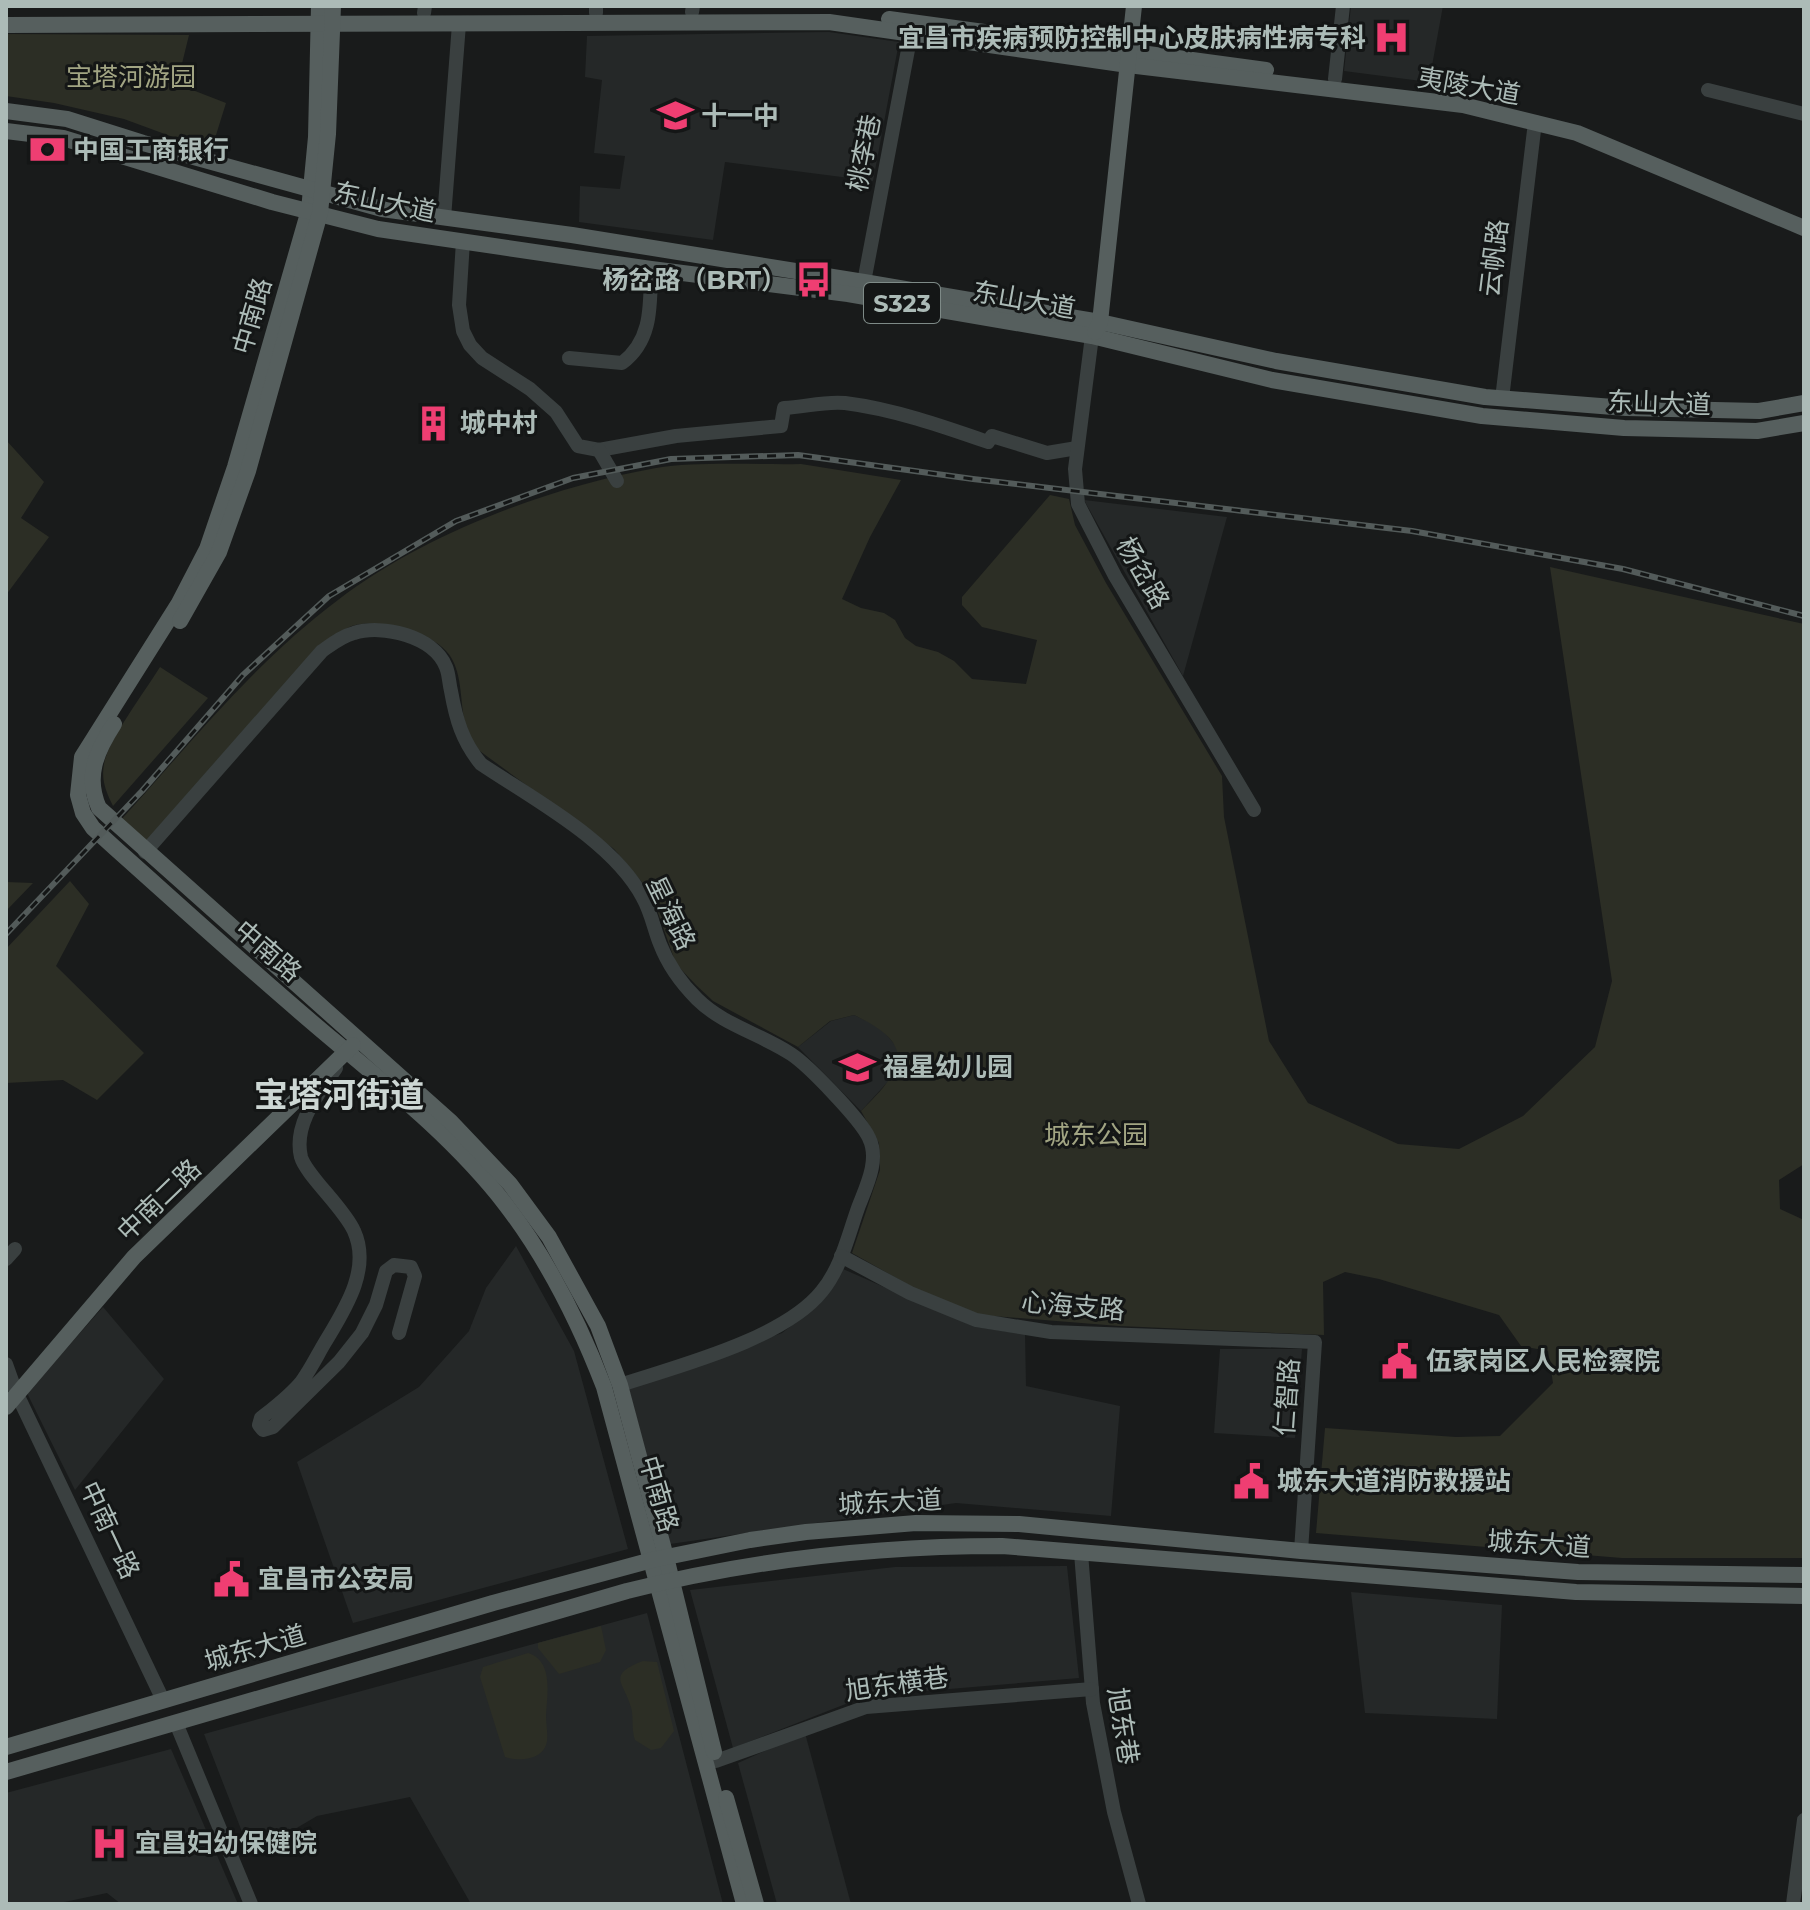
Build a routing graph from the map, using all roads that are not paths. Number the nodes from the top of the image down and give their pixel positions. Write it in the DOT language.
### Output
graph roads {
  1 [pos="1126,6"];
  2 [pos="1134,6"];
  3 [pos="1343,6"];
  4 [pos="596,9"];
  5 [pos="692,9"];
  6 [pos="424,10"];
  7 [pos="6,14"];
  8 [pos="326,14"];
  9 [pos="459,24"];
  10 [pos="6,25"];
  11 [pos="911,34"];
  12 [pos="1124,58"];
  13 [pos="1335,79"];
  14 [pos="1708,90"];
  15 [pos="6,111"];
  16 [pos="1804,114"];
  17 [pos="1535,122"];
  18 [pos="6,131"];
  19 [pos="318,192"];
  20 [pos="314,212"];
  21 [pos="1804,217"];
  22 [pos="444,218"];
  23 [pos="1804,228"];
  24 [pos="463,241"];
  25 [pos="651,269"];
  26 [pos="864,282"];
  27 [pos="1094,326"];
  28 [pos="569,358"];
  29 [pos="1502,399"];
  30 [pos="1804,403"];
  31 [pos="1804,423"];
  32 [pos="1077,448"];
  33 [pos="599,450"];
  34 [pos="617,481"];
  35 [pos="1254,810"];
  36 [pos="145,852"];
  37 [pos="349,1043"];
  38 [pos="841,1256"];
  39 [pos="399,1333"];
  40 [pos="1315,1342"];
  41 [pos="6,1364"];
  42 [pos="620,1385"];
  43 [pos="11,1387"];
  44 [pos="6,1407"];
  45 [pos="1301,1551"];
  46 [pos="1081,1553"];
  47 [pos="659,1558"];
  48 [pos="1804,1575"];
  49 [pos="665,1581"];
  50 [pos="1804,1596"];
  51 [pos="1092,1689"];
  52 [pos="163,1700"];
  53 [pos="176,1723"];
  54 [pos="6,1747"];
  55 [pos="716,1761"];
  56 [pos="6,1772"];
  57 [pos="1804,1820"];
  58 [pos="251,1904"];
  59 [pos="744,1904"];
  60 [pos="756,1904"];
  61 [pos="1139,1904"];
  62 [pos="1793,1904"];
  1 -- 12 [label="main road, 杨岔路"];
  2 -- 12 [label="main road, 杨岔路"];
  3 -- 13 [label="street"];
  4 -- 5 [label="main road, 夷陵大道"];
  4 -- 6 [label="main road, 夷陵大道"];
  5 -- 12 [label="main road, 夷陵大道"];
  6 -- 8 [label="main road, 夷陵大道"];
  7 -- 8 [label="main road, 夷陵大道"];
  8 -- 9 [label="main road, 夷陵大道"];
  8 -- 10 [label="main road, 夷陵大道"];
  8 -- 19 [label="main road, 中南路"];
  9 -- 11 [label="main road, 夷陵大道"];
  9 -- 22 [label="street"];
  11 -- 12 [label="main road, 夷陵大道"];
  11 -- 26 [label="street, 桃李巷"];
  12 -- 13 [label="main road, 夷陵大道"];
  12 -- 17 [label="main road, 夷陵大道"];
  12 -- 27 [label="main road, 杨岔路"];
  13 -- 21 [label="main road, 夷陵大道"];
  14 -- 16 [label="street"];
  15 -- 19 [label="main road, 东山大道"];
  17 -- 23 [label="main road, 夷陵大道"];
  17 -- 29 [label="street, 云帆路"];
  18 -- 20 [label="main road, 东山大道 / S323"];
  19 -- 20 [label="main road, 中南路"];
  19 -- 22 [label="main road, 东山大道"];
  20 -- 24 [label="main road, 东山大道 / S323"];
  20 -- 36 [label="main road, 中南路"];
  20 -- 37 [label="main road, 中南路"];
  22 -- 26 [label="main road, 东山大道"];
  24 -- 25 [label="main road, 东山大道 / S323"];
  24 -- 33 [label="street"];
  25 -- 27 [label="main road, 东山大道 / S323"];
  25 -- 28 [label="street"];
  26 -- 27 [label="main road, 东山大道"];
  27 -- 29 [label="main road, 东山大道"];
  27 -- 31 [label="main road, 东山大道 / S323"];
  27 -- 32 [label="street, 杨岔路"];
  29 -- 30 [label="main road, 东山大道"];
  32 -- 33 [label="street"];
  32 -- 35 [label="street, 杨岔路"];
  33 -- 34 [label="street"];
  36 -- 37 [label="main road, 中南路"];
  36 -- 38 [label="street, 星海路"];
  37 -- 39 [label="street"];
  37 -- 42 [label="main road, 中南路"];
  37 -- 43 [label="main road, 中南二路"];
  37 -- 47 [label="main road, 中南路"];
  38 -- 40 [label="street, 心海支路"];
  38 -- 42 [label="street, 星海路"];
  40 -- 45 [label="street, 仁智路"];
  41 -- 43 [label="street, 中南一路"];
  42 -- 47 [label="main road, 中南路"];
  43 -- 44 [label="main road, 中南二路"];
  43 -- 52 [label="street, 中南一路"];
  45 -- 47 [label="main road, 城东大道"];
  45 -- 48 [label="main road, 城东大道"];
  46 -- 49 [label="main road, 城东大道"];
  46 -- 50 [label="main road, 城东大道"];
  46 -- 51 [label="street, 旭东巷"];
  47 -- 49 [label="main road, 中南路"];
  47 -- 52 [label="main road, 城东大道"];
  49 -- 53 [label="main road, 城东大道"];
  49 -- 55 [label="main road, 中南路"];
  49 -- 59 [label="main road, 中南路"];
  51 -- 55 [label="street, 旭东横巷"];
  51 -- 61 [label="street, 旭东巷"];
  52 -- 54 [label="main road, 城东大道"];
  53 -- 56 [label="main road, 城东大道"];
  53 -- 58 [label="street"];
  55 -- 60 [label="main road, 中南路"];
  57 -- 62 [label="street"];
}
